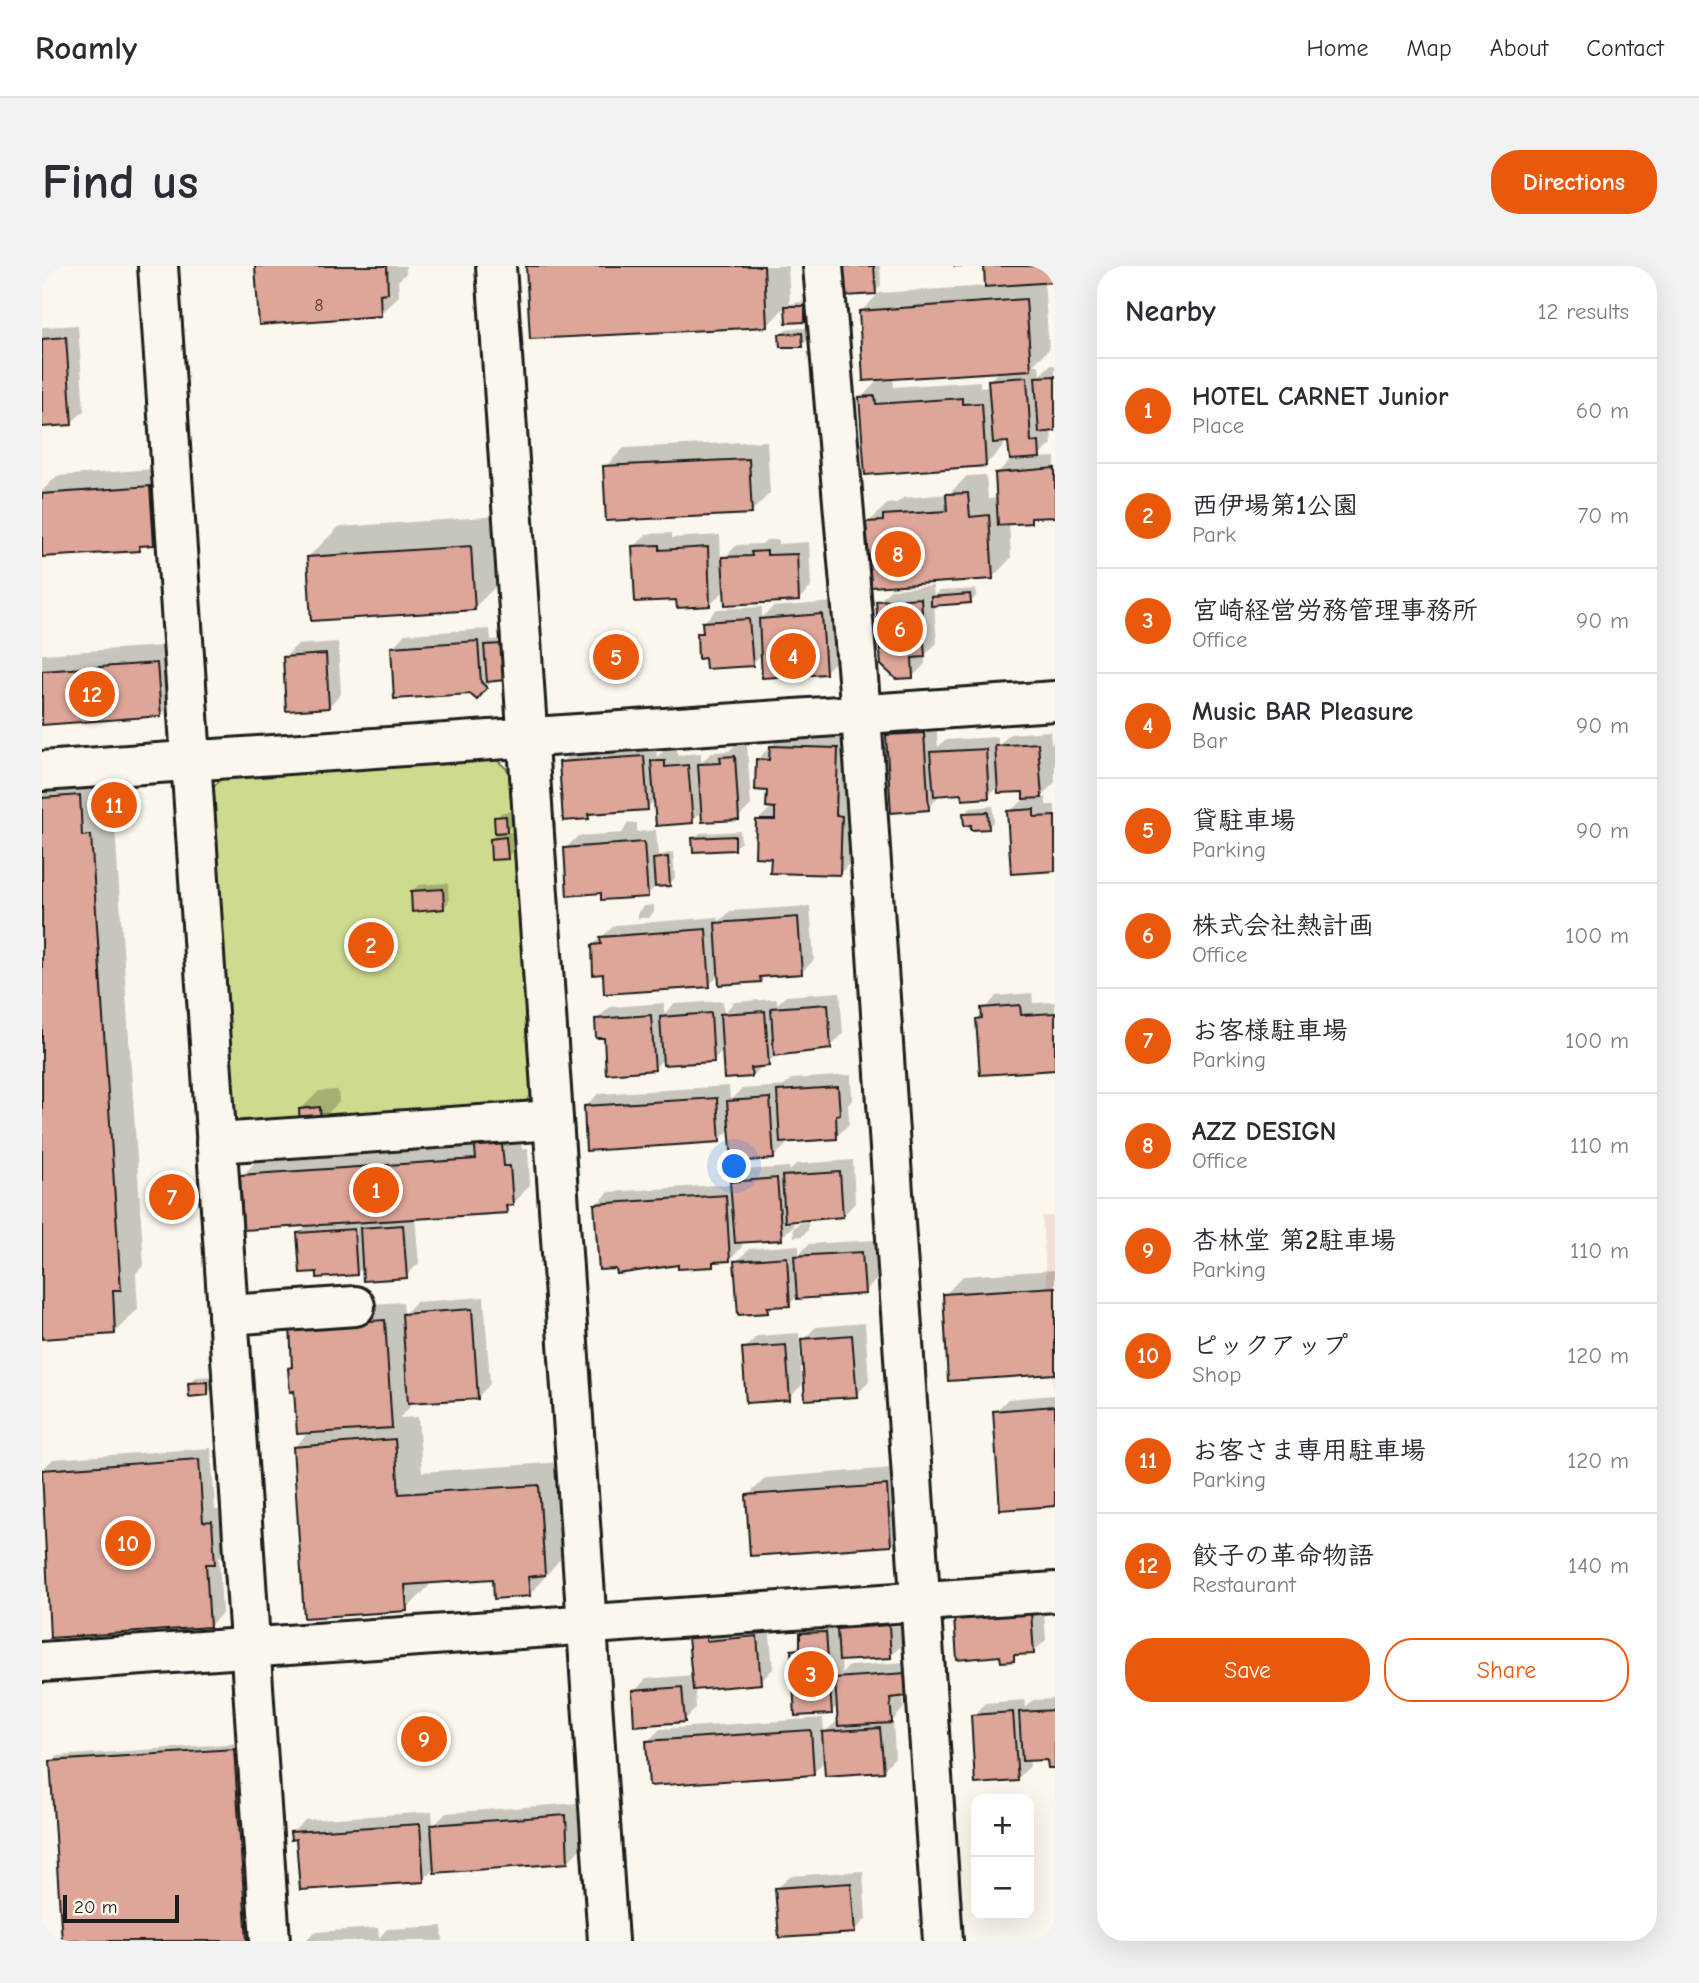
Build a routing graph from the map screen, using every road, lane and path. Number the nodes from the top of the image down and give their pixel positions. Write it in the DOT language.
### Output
graph roads {
  1 [pos="158,266"];
  2 [pos="496,266"];
  3 [pos="823,266"];
  4 [pos="1055,701"];
  5 [pos="861,714"];
  6 [pos="527,737"];
  7 [pos="191,761"];
  8 [pos="42,771"];
  9 [pos="553,1120"];
  10 [pos="216,1143"];
  11 [pos="355,1306"];
  12 [pos="228,1315"];
  13 [pos="1055,1592"];
  14 [pos="920,1601"];
  15 [pos="587,1625"];
  16 [pos="250,1648"];
  17 [pos="42,1662"];
  18 [pos="270,1941"];
  19 [pos="608,1941"];
  20 [pos="943,1941"];
  1 -- 7 [label="street"];
  2 -- 6 [label="street"];
  3 -- 5 [label="street"];
  4 -- 5 [label="street"];
  5 -- 6 [label="street"];
  5 -- 14 [label="street"];
  6 -- 7 [label="street"];
  6 -- 9 [label="street"];
  7 -- 8 [label="street"];
  7 -- 10 [label="street"];
  9 -- 10 [label="street"];
  9 -- 15 [label="street"];
  10 -- 12 [label="street"];
  11 -- 12 [label="street"];
  12 -- 16 [label="street"];
  13 -- 14 [label="street"];
  14 -- 15 [label="street"];
  14 -- 20 [label="street"];
  15 -- 16 [label="street"];
  15 -- 19 [label="street"];
  16 -- 17 [label="street"];
  16 -- 18 [label="street"];
}
